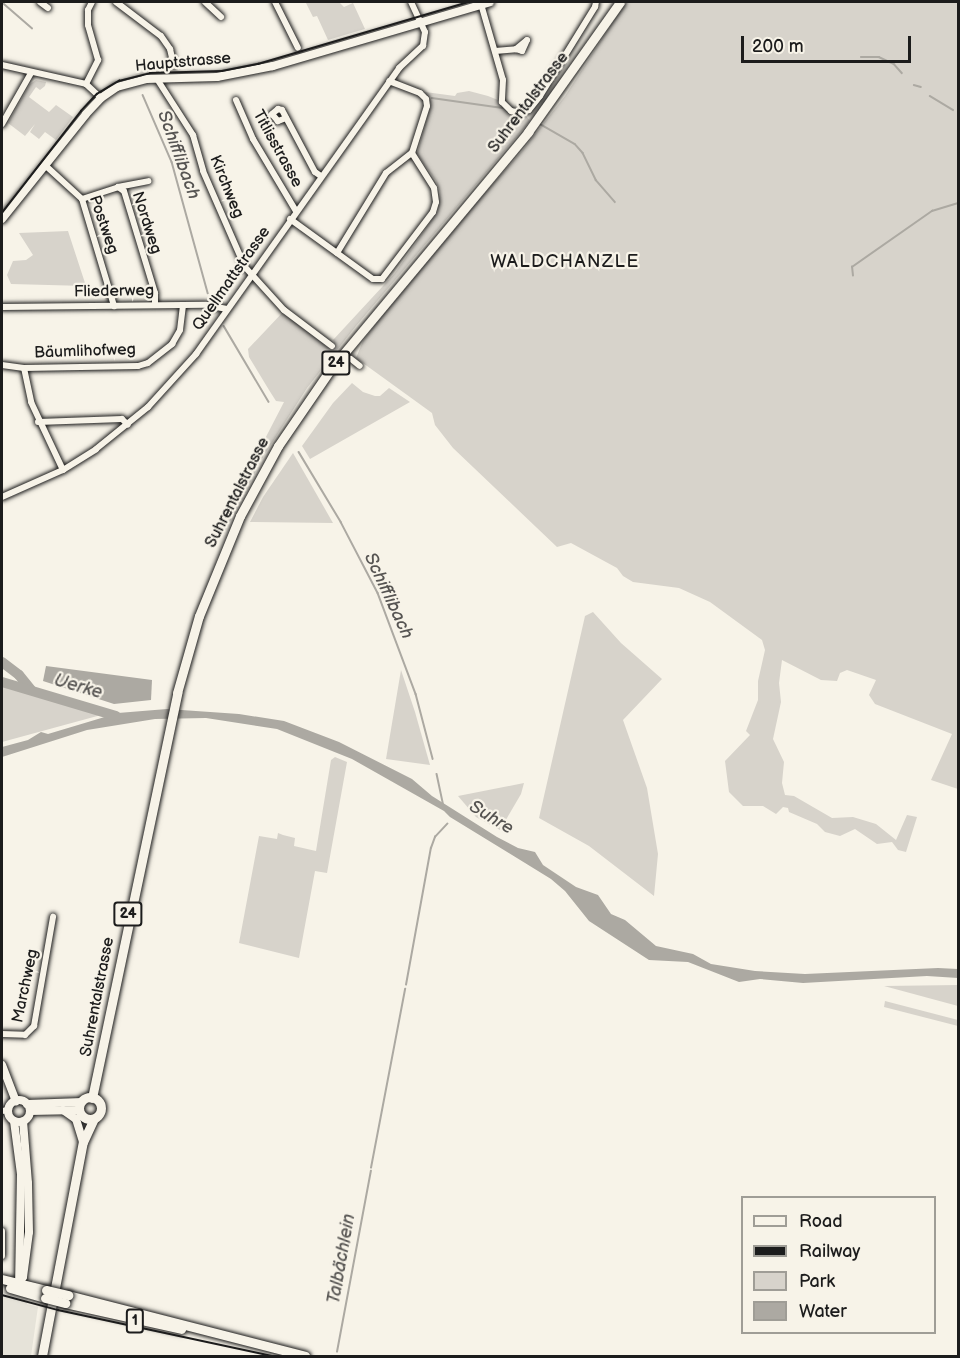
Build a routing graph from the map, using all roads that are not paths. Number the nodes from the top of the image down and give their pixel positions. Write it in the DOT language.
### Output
graph roads {
  1 [pos="40,2"];
  2 [pos="92,2"];
  3 [pos="116,2"];
  4 [pos="205,2"];
  5 [pos="275,2"];
  6 [pos="411,2"];
  7 [pos="596,2"];
  8 [pos="613,2"];
  9 [pos="620,2"];
  10 [pos="486,3"];
  11 [pos="48,8"];
  12 [pos="221,17"];
  13 [pos="421,22"];
  14 [pos="298,48"];
  15 [pos="516,49"];
  16 [pos="495,51"];
  17 [pos="2,65"];
  18 [pos="174,66"];
  19 [pos="31,74"];
  20 [pos="568,76"];
  21 [pos="157,79"];
  22 [pos="389,81"];
  23 [pos="86,84"];
  24 [pos="101,98"];
  25 [pos="236,100"];
  26 [pos="286,118"];
  27 [pos="2,124"];
  28 [pos="412,153"];
  29 [pos="46,166"];
  30 [pos="321,176"];
  31 [pos="148,181"];
  32 [pos="118,187"];
  33 [pos="82,199"];
  34 [pos="296,211"];
  35 [pos="2,219"];
  36 [pos="290,219"];
  37 [pos="337,253"];
  38 [pos="250,274"];
  39 [pos="155,305"];
  40 [pos="183,305"];
  41 [pos="114,306"];
  42 [pos="2,307"];
  43 [pos="226,309"];
  44 [pos="332,346"];
  45 [pos="351,359"];
  46 [pos="2,366"];
  47 [pos="360,366"];
  48 [pos="24,368"];
  49 [pos="38,422"];
  50 [pos="128,425"];
  51 [pos="63,470"];
  52 [pos="2,497"];
  53 [pos="53,917"];
  54 [pos="2,1035"];
  55 [pos="2,1065"];
  56 [pos="92,1098"];
  57 [pos="16,1101"];
  58 [pos="29,1108"];
  59 [pos="81,1109"];
  60 [pos="5,1110"];
  61 [pos="43,1110"];
  62 [pos="63,1110"];
  63 [pos="94,1118"];
  64 [pos="19,1121"];
  65 [pos="24,1139"];
  66 [pos="83,1142"];
  67 [pos="2,1230"];
  68 [pos="2,1256"];
  69 [pos="27,1262"];
  70 [pos="18,1271"];
  71 [pos="3,1283"];
  72 [pos="19,1285"];
  73 [pos="45,1293"];
  74 [pos="28,1294"];
  75 [pos="42,1356"];
  76 [pos="305,1356"];
  1 -- 11 [label="street"];
  2 -- 23 [label="street"];
  3 -- 18 [label="street"];
  4 -- 12 [label="street"];
  5 -- 14 [label="street"];
  6 -- 13 [label="street"];
  7 -- 16 [label="street"];
  8 -- 20 [label="main road, 24"];
  9 -- 20 [label="main road, Suhrentalstrasse / 24"];
  10 -- 13 [label="main road, Hauptstrasse"];
  10 -- 16 [label="street"];
  13 -- 21 [label="main road, Hauptstrasse"];
  13 -- 22 [label="street, Quellmattstrasse"];
  15 -- 16 [label="street"];
  17 -- 19 [label="street"];
  19 -- 23 [label="street"];
  19 -- 27 [label="street"];
  20 -- 56 [label="main road, Suhrentalstrasse / 24"];
  21 -- 24 [label="main road, Hauptstrasse"];
  21 -- 38 [label="street, Kirchweg"];
  22 -- 28 [label="street"];
  22 -- 30 [label="street, Quellmattstrasse"];
  23 -- 24 [label="street"];
  24 -- 29 [label="main road, Hauptstrasse"];
  25 -- 34 [label="street, Titlisstrasse"];
  26 -- 30 [label="street"];
  28 -- 37 [label="street"];
  28 -- 37 [label="street"];
  29 -- 33 [label="street, Postweg"];
  29 -- 35 [label="main road, Hauptstrasse"];
  30 -- 34 [label="street, Quellmattstrasse"];
  31 -- 32 [label="street"];
  32 -- 33 [label="street, Nordweg"];
  32 -- 39 [label="street, Nordweg"];
  33 -- 41 [label="street, Postweg"];
  34 -- 36 [label="street, Quellmattstrasse"];
  36 -- 37 [label="street"];
  36 -- 38 [label="street, Quellmattstrasse"];
  38 -- 43 [label="street, Quellmattstrasse"];
  38 -- 44 [label="street, Kirchweg"];
  39 -- 40 [label="street, Fliederweg"];
  39 -- 41 [label="street, Fliederweg"];
  40 -- 43 [label="street, Fliederweg"];
  40 -- 48 [label="street, Bäumlihofweg"];
  41 -- 42 [label="street, Fliederweg"];
  43 -- 50 [label="street, Quellmattstrasse"];
  45 -- 47 [label="street"];
  46 -- 48 [label="street, Bäumlihofweg"];
  48 -- 49 [label="street, Bäumlihofweg"];
  49 -- 50 [label="street"];
  49 -- 51 [label="street, Bäumlihofweg"];
  50 -- 51 [label="street, Quellmattstrasse"];
  51 -- 52 [label="street, Quellmattstrasse"];
  53 -- 54 [label="street, Marchweg"];
  55 -- 57 [label="main road"];
  56 -- 59 [label="main road"];
  56 -- 63 [label="main road, Suhrentalstrasse"];
  57 -- 58 [label="main road"];
  57 -- 60 [label="main road"];
  58 -- 59 [label="main road"];
  58 -- 61 [label="main road"];
  58 -- 64 [label="main road"];
  59 -- 62 [label="main road"];
  59 -- 63 [label="main road"];
  59 -- 66 [label="main road"];
  60 -- 64 [label="main road"];
  61 -- 62 [label="main road"];
  61 -- 65 [label="main road"];
  62 -- 66 [label="main road"];
  63 -- 66 [label="main road"];
  64 -- 65 [label="main road"];
  64 -- 70 [label="main road"];
  65 -- 69 [label="main road"];
  66 -- 75 [label="main road"];
  67 -- 68 [label="street"];
  69 -- 72 [label="main road"];
  69 -- 73 [label="main road"];
  70 -- 71 [label="main road"];
  70 -- 72 [label="main road"];
  71 -- 72 [label="main road, 1"];
  71 -- 74 [label="main road, 1"];
  72 -- 73 [label="main road, 1"];
  72 -- 74 [label="main road"];
  73 -- 74 [label="main road, 1"];
  73 -- 76 [label="main road, 1, bridge"];
}
